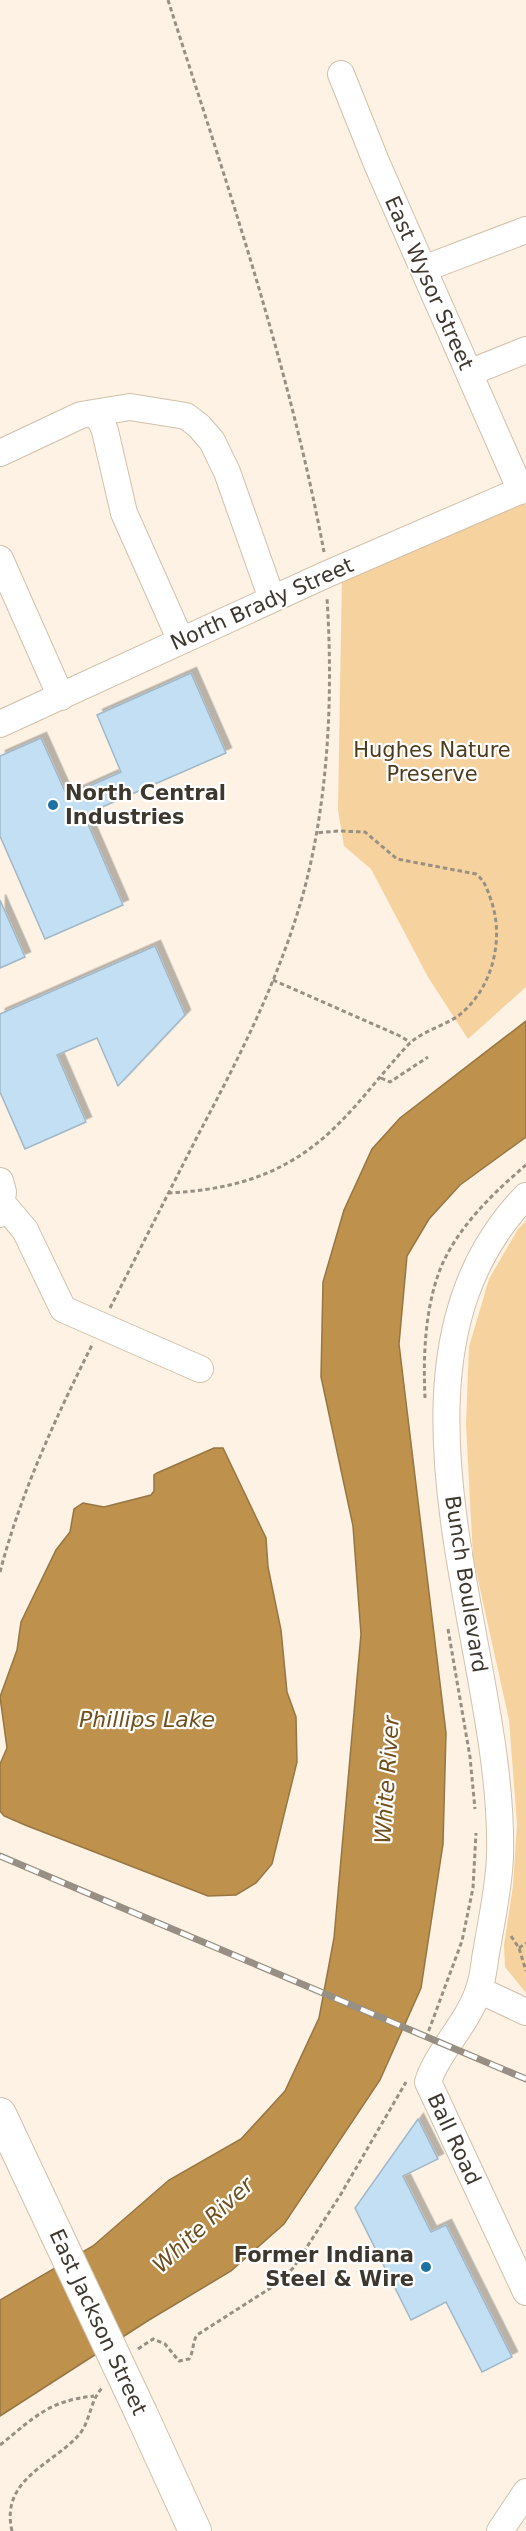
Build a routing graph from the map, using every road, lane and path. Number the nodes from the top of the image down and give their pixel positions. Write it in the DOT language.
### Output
graph roads {
  1 [pos="168,0"];
  2 [pos="341,74"];
  3 [pos="526,230"];
  4 [pos="423,269"];
  5 [pos="526,350"];
  6 [pos="469,373"];
  7 [pos="95,414"];
  8 [pos="0,453"];
  9 [pos="523,490"];
  10 [pos="0,559"];
  11 [pos="325,575"];
  12 [pos="272,599"];
  13 [pos="181,641"];
  14 [pos="61,697"];
  15 [pos="0,724"];
  16 [pos="316,833"];
  17 [pos="273,980"];
  18 [pos="410,1042"];
  19 [pos="428,1057"];
  20 [pos="381,1078"];
  21 [pos="168,1193"];
  22 [pos="526,1196"];
  23 [pos="1,1200"];
  24 [pos="101,1326"];
  25 [pos="200,1369"];
  26 [pos="0,1572"];
  27 [pos="469,1913"];
  28 [pos="526,1943"];
  29 [pos="519,1948"];
  30 [pos="479,1990"];
  31 [pos="526,2012"];
  32 [pos="423,2045"];
  33 [pos="409,2078"];
  34 [pos="0,2114"];
  35 [pos="526,2292"];
  36 [pos="137,2350"];
  37 [pos="109,2380"];
  38 [pos="94,2396"];
  39 [pos="0,2445"];
  40 [pos="525,2495"];
  41 [pos="12,2531"];
  42 [pos="195,2531"];
  43 [pos="500,2531"];
  1 -- 11 [label="path"];
  2 -- 4 [label="street, East Wysor Street"];
  3 -- 4 [label="street"];
  4 -- 6 [label="street, East Wysor Street"];
  5 -- 6 [label="street"];
  6 -- 9 [label="street, East Wysor Street"];
  7 -- 8 [label="street"];
  7 -- 12 [label="street"];
  7 -- 13 [label="street"];
  9 -- 11 [label="street, North Brady Street"];
  10 -- 14 [label="street"];
  11 -- 12 [label="street, North Brady Street"];
  11 -- 16 [label="path"];
  12 -- 13 [label="street, North Brady Street"];
  13 -- 14 [label="street, North Brady Street"];
  14 -- 15 [label="street, North Brady Street"];
  16 -- 17 [label="path"];
  16 -- 18 [label="path"];
  17 -- 18 [label="path"];
  17 -- 21 [label="path"];
  18 -- 20 [label="path"];
  19 -- 20 [label="path"];
  20 -- 21 [label="path"];
  21 -- 24 [label="path"];
  22 -- 30 [label="street, Bunch Boulevard"];
  23 -- 24 [label="street"];
  24 -- 25 [label="street"];
  24 -- 26 [label="path"];
  27 -- 32 [label="path"];
  28 -- 29 [label="path"];
  30 -- 31 [label="street"];
  30 -- 35 [label="street, Ball Road"];
  33 -- 36 [label="path"];
  34 -- 42 [label="main road, East Jackson Street, bridge"];
  37 -- 38 [label="path"];
  38 -- 39 [label="path"];
  38 -- 41 [label="path"];
  40 -- 43 [label="street"];
}
